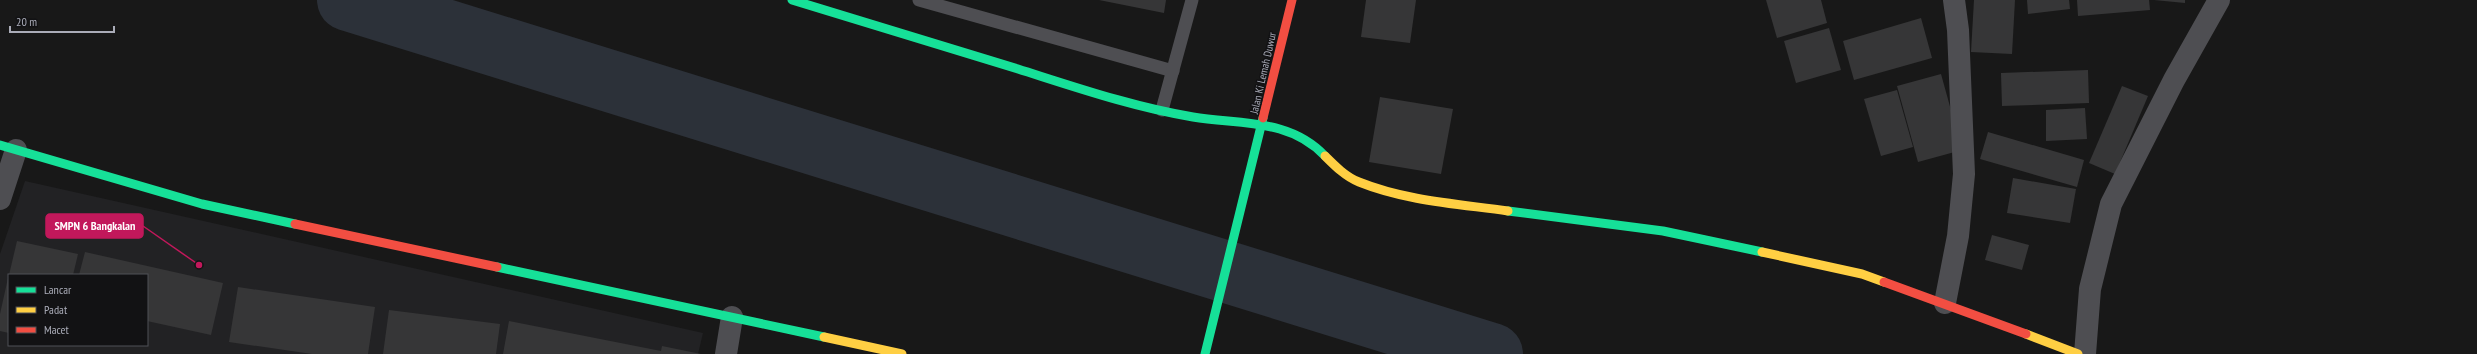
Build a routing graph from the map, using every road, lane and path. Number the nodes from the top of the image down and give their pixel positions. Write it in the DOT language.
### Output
graph roads {
  1 [pos="792,0"];
  2 [pos="919,0"];
  3 [pos="1192,0"];
  4 [pos="1292,0"];
  5 [pos="1954,0"];
  6 [pos="2219,0"];
  7 [pos="1173,71"];
  8 [pos="1162,110"];
  9 [pos="1263,125"];
  10 [pos="8,148"];
  11 [pos="0,199"];
  12 [pos="1945,303"];
  13 [pos="732,318"];
  14 [pos="726,354"];
  15 [pos="902,354"];
  16 [pos="1205,354"];
  17 [pos="2078,354"];
  18 [pos="2085,354"];
  1 -- 8 [label="main road"];
  2 -- 7 [label="lane"];
  3 -- 7 [label="lane"];
  4 -- 9 [label="main road, Jalan Ki Lemah Duwur"];
  5 -- 12 [label="street"];
  6 -- 18 [label="street"];
  7 -- 8 [label="lane"];
  8 -- 9 [label="main road"];
  9 -- 12 [label="main road"];
  9 -- 16 [label="main road, Jalan Ki Lemah Duwur"];
  10 -- 11 [label="street"];
  10 -- 13 [label="main road"];
  12 -- 17 [label="main road"];
  13 -- 14 [label="street"];
  13 -- 15 [label="main road"];
}
